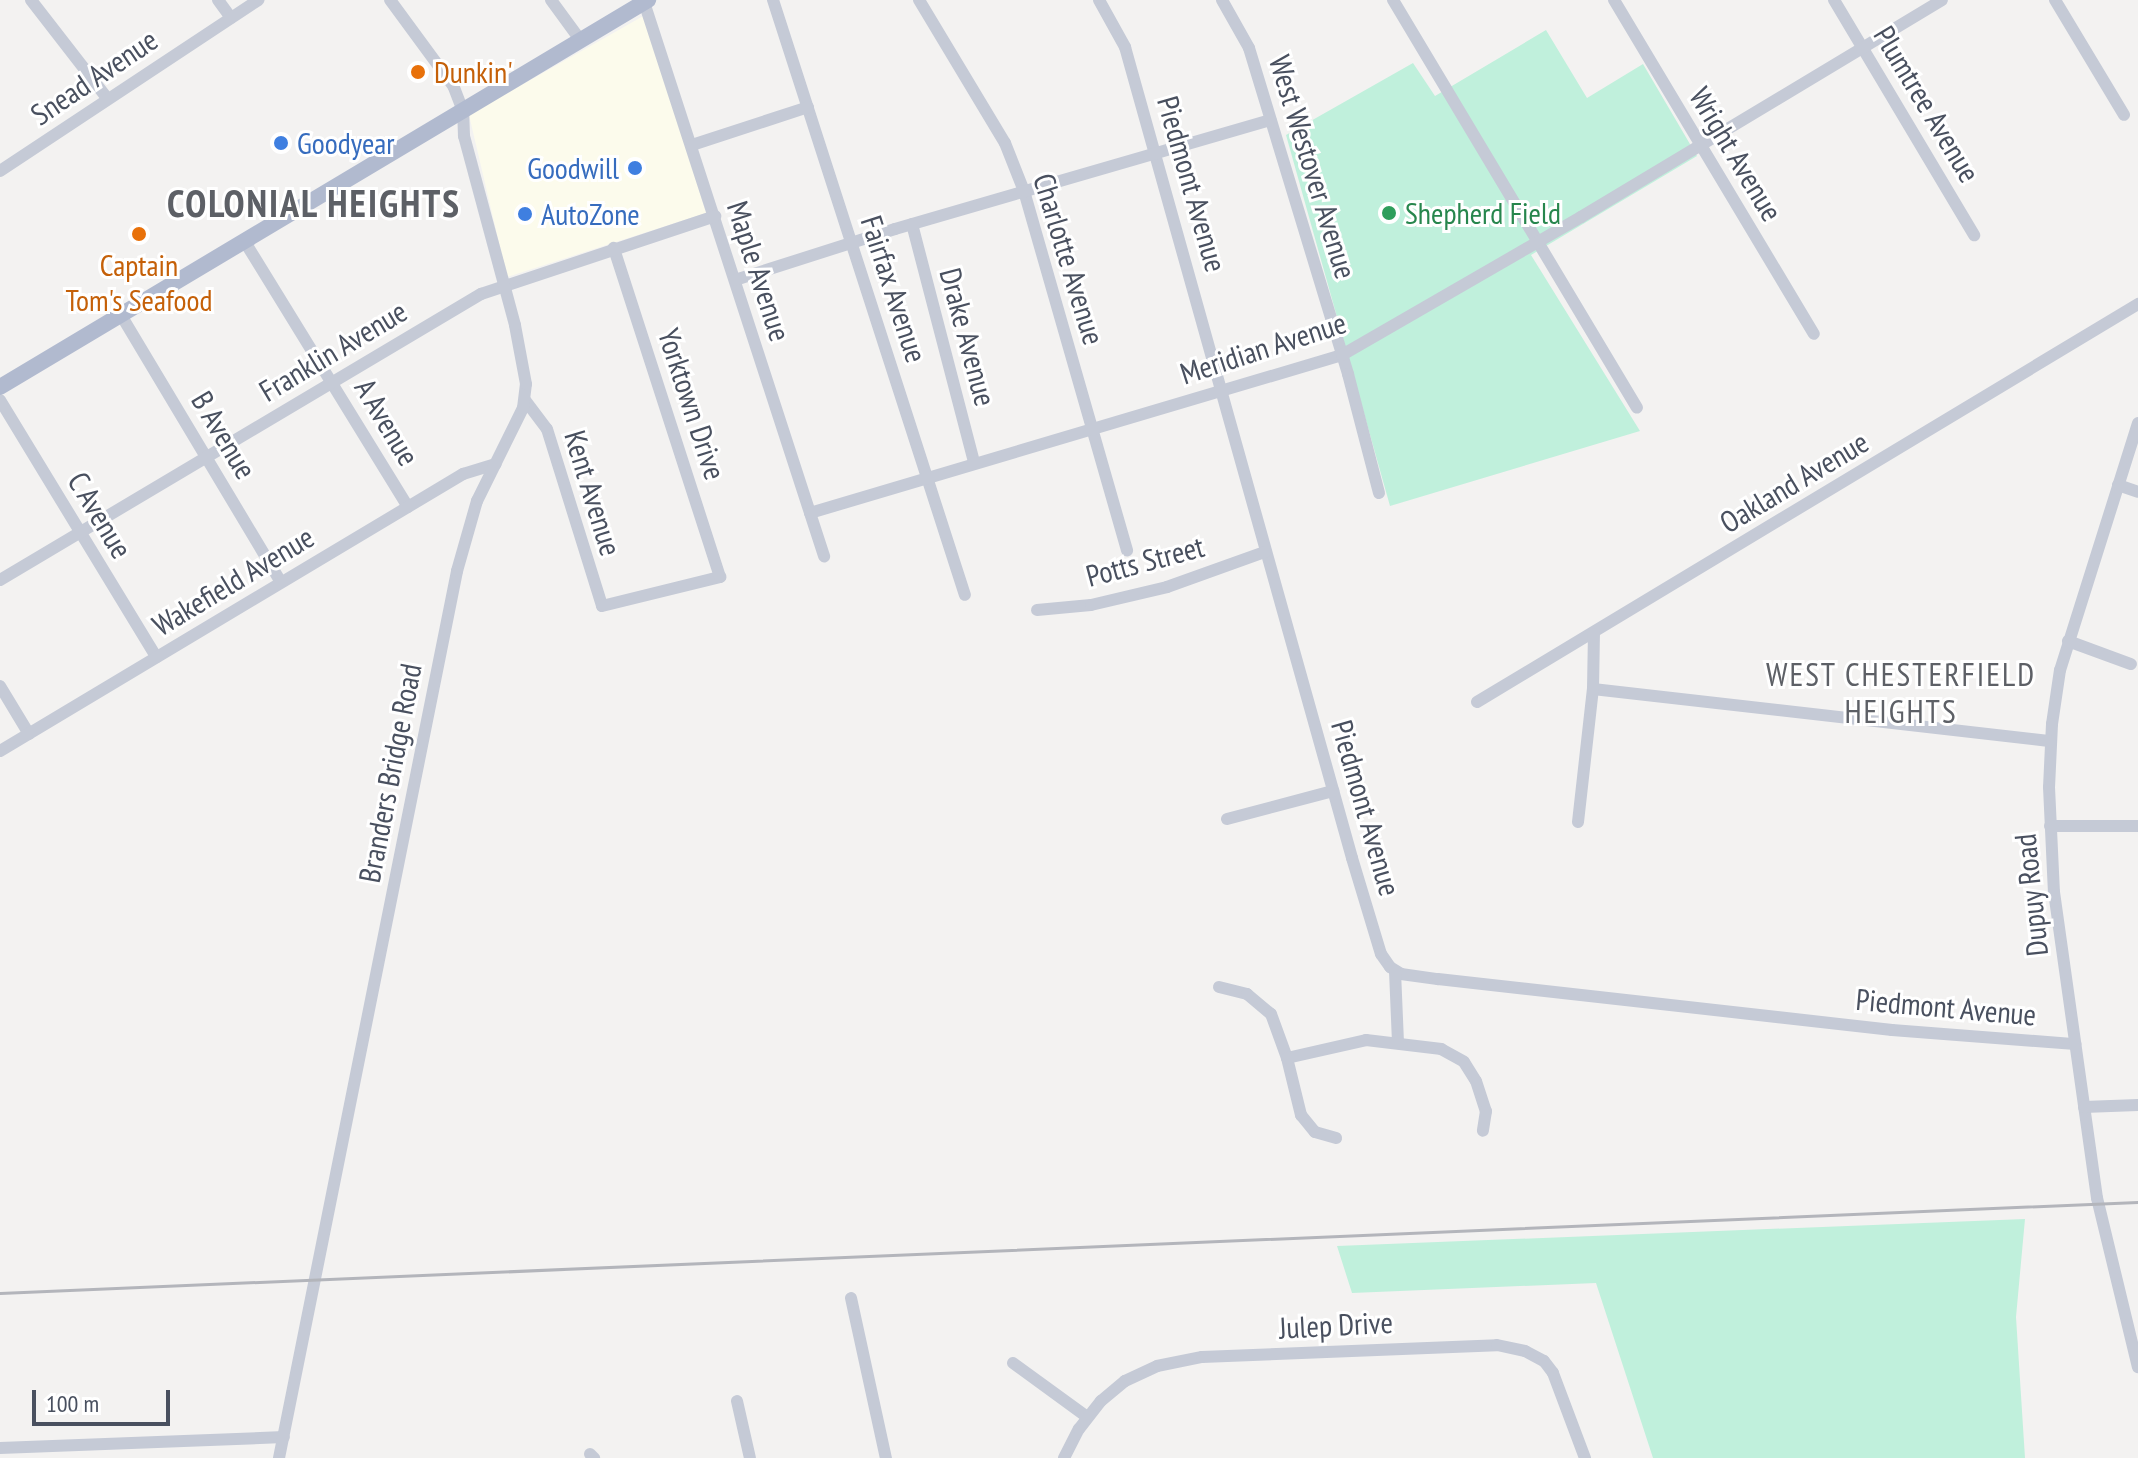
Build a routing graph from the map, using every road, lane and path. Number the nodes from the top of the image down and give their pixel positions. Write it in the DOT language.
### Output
graph roads {
  1 [pos="31,0"];
  2 [pos="218,0"];
  3 [pos="258,0"];
  4 [pos="390,0"];
  5 [pos="551,0"];
  6 [pos="773,0"];
  7 [pos="919,0"];
  8 [pos="1099,0"];
  9 [pos="1222,0"];
  10 [pos="1393,0"];
  11 [pos="1614,0"];
  12 [pos="1834,0"];
  13 [pos="1942,0"];
  14 [pos="2055,0"];
  15 [pos="646,1"];
  16 [pos="231,18"];
  17 [pos="581,41"];
  18 [pos="1862,48"];
  19 [pos="107,98"];
  20 [pos="808,107"];
  21 [pos="463,111"];
  22 [pos="2124,115"];
  23 [pos="1271,120"];
  24 [pos="692,145"];
  25 [pos="1700,145"];
  26 [pos="1156,153"];
  27 [pos="0,171"];
  28 [pos="1024,191"];
  29 [pos="715,216"];
  30 [pos="912,224"];
  31 [pos="1974,235"];
  32 [pos="245,242"];
  33 [pos="1538,242"];
  34 [pos="852,243"];
  35 [pos="614,248"];
  36 [pos="735,280"];
  37 [pos="503,284"];
  38 [pos="2138,304"];
  39 [pos="121,315"];
  40 [pos="1814,334"];
  41 [pos="1342,355"];
  42 [pos="332,381"];
  43 [pos="0,387"];
  44 [pos="1222,391"];
  45 [pos="0,400"];
  46 [pos="525,400"];
  47 [pos="1637,407"];
  48 [pos="2138,423"];
  49 [pos="1092,428"];
  50 [pos="206,456"];
  51 [pos="974,462"];
  52 [pos="495,464"];
  53 [pos="927,477"];
  54 [pos="2118,485"];
  55 [pos="2138,492"];
  56 [pos="1379,493"];
  57 [pos="408,507"];
  58 [pos="810,513"];
  59 [pos="80,533"];
  60 [pos="1127,551"];
  61 [pos="1265,552"];
  62 [pos="824,556"];
  63 [pos="0,580"];
  64 [pos="281,582"];
  65 [pos="965,595"];
  66 [pos="602,606"];
  67 [pos="1037,610"];
  68 [pos="1594,634"];
  69 [pos="2068,641"];
  70 [pos="156,657"];
  71 [pos="2131,664"];
  72 [pos="0,686"];
  73 [pos="1593,689"];
  74 [pos="1477,702"];
  75 [pos="29,734"];
  76 [pos="2051,741"];
  77 [pos="0,751"];
  78 [pos="1333,791"];
  79 [pos="1227,819"];
  80 [pos="1578,822"];
  81 [pos="2050,826"];
  82 [pos="2138,826"];
  83 [pos="1395,971"];
  84 [pos="1219,987"];
  85 [pos="1398,1042"];
  86 [pos="2075,1044"];
  87 [pos="1287,1058"];
  88 [pos="2138,1105"];
  89 [pos="2084,1107"];
  90 [pos="1483,1131"];
  91 [pos="1336,1138"];
  92 [pos="851,1298"];
  93 [pos="1013,1363"];
  94 [pos="2138,1367"];
  95 [pos="737,1401"];
  96 [pos="1087,1417"];
  97 [pos="284,1437"];
  98 [pos="0,1448"];
  99 [pos="279,1458"];
  100 [pos="750,1458"];
  101 [pos="886,1458"];
  102 [pos="1064,1458"];
  103 [pos="1585,1458"];
  1 -- 19 [label="street"];
  2 -- 16 [label="street"];
  3 -- 16 [label="street, Snead Avenue"];
  4 -- 21 [label="street, Branders Bridge Road"];
  5 -- 17 [label="street"];
  6 -- 20 [label="street, Fairfax Avenue"];
  7 -- 28 [label="street, Charlotte Avenue"];
  8 -- 26 [label="street, Piedmont Avenue"];
  9 -- 23 [label="street, West Westover Avenue"];
  10 -- 33 [label="street"];
  11 -- 25 [label="street, Wright Avenue"];
  12 -- 18 [label="street, Plumtree Avenue"];
  13 -- 18 [label="street, Meridian Avenue"];
  14 -- 22 [label="street"];
  15 -- 17 [label="main road"];
  15 -- 24 [label="street, Maple Avenue"];
  16 -- 19 [label="street, Snead Avenue"];
  17 -- 21 [label="main road"];
  18 -- 25 [label="street, Meridian Avenue"];
  18 -- 31 [label="street, Plumtree Avenue"];
  19 -- 27 [label="street, Snead Avenue"];
  20 -- 24 [label="street"];
  20 -- 34 [label="street, Fairfax Avenue"];
  21 -- 32 [label="main road"];
  21 -- 37 [label="street, Branders Bridge Road"];
  23 -- 26 [label="street"];
  23 -- 41 [label="street, West Westover Avenue"];
  24 -- 29 [label="street, Maple Avenue"];
  25 -- 33 [label="street, Meridian Avenue"];
  25 -- 40 [label="street, Wright Avenue"];
  26 -- 28 [label="street"];
  26 -- 44 [label="street, Piedmont Avenue"];
  28 -- 30 [label="street"];
  28 -- 49 [label="street, Charlotte Avenue"];
  29 -- 35 [label="street, Franklin Avenue"];
  29 -- 36 [label="street, Maple Avenue"];
  30 -- 34 [label="street"];
  30 -- 51 [label="street, Drake Avenue"];
  32 -- 39 [label="main road"];
  32 -- 42 [label="street, A Avenue"];
  33 -- 41 [label="street, Meridian Avenue"];
  33 -- 47 [label="street"];
  34 -- 36 [label="street"];
  34 -- 53 [label="street, Fairfax Avenue"];
  35 -- 37 [label="street, Franklin Avenue"];
  35 -- 66 [label="street, Yorktown Drive"];
  36 -- 58 [label="street, Maple Avenue"];
  37 -- 42 [label="street, Franklin Avenue"];
  37 -- 46 [label="street, Branders Bridge Road"];
  38 -- 68 [label="street, Oakland Avenue"];
  39 -- 43 [label="main road"];
  39 -- 50 [label="street, B Avenue"];
  41 -- 44 [label="street, Meridian Avenue"];
  41 -- 56 [label="street, West Westover Avenue"];
  42 -- 50 [label="street, Franklin Avenue"];
  42 -- 57 [label="street, A Avenue"];
  44 -- 49 [label="street, Meridian Avenue"];
  44 -- 61 [label="street, Piedmont Avenue"];
  45 -- 59 [label="street, C Avenue"];
  46 -- 52 [label="street, Branders Bridge Road"];
  46 -- 66 [label="street, Kent Avenue"];
  48 -- 54 [label="street, Dupuy Road"];
  49 -- 51 [label="street, Meridian Avenue"];
  49 -- 60 [label="street, Charlotte Avenue"];
  50 -- 59 [label="street, Franklin Avenue"];
  50 -- 64 [label="street, B Avenue"];
  51 -- 53 [label="street, Meridian Avenue"];
  52 -- 57 [label="street, Wakefield Avenue"];
  52 -- 97 [label="street, Branders Bridge Road"];
  53 -- 58 [label="street, Meridian Avenue"];
  53 -- 65 [label="street, Fairfax Avenue"];
  54 -- 55 [label="street"];
  54 -- 69 [label="street, Dupuy Road"];
  57 -- 64 [label="street, Wakefield Avenue"];
  58 -- 62 [label="street, Maple Avenue"];
  59 -- 63 [label="street, Franklin Avenue"];
  59 -- 70 [label="street, C Avenue"];
  61 -- 67 [label="street, Potts Street"];
  61 -- 78 [label="street, Piedmont Avenue"];
  64 -- 70 [label="street, Wakefield Avenue"];
  68 -- 73 [label="street"];
  68 -- 74 [label="street, Oakland Avenue"];
  69 -- 71 [label="street"];
  69 -- 76 [label="street, Dupuy Road"];
  70 -- 75 [label="street, Wakefield Avenue"];
  72 -- 75 [label="street"];
  73 -- 76 [label="street"];
  73 -- 80 [label="street"];
  75 -- 77 [label="street, Wakefield Avenue"];
  76 -- 81 [label="street, Dupuy Road"];
  78 -- 79 [label="street"];
  78 -- 83 [label="street, Piedmont Avenue"];
  81 -- 82 [label="street"];
  81 -- 86 [label="street, Dupuy Road"];
  83 -- 85 [label="street"];
  83 -- 86 [label="street, Piedmont Avenue"];
  84 -- 87 [label="street"];
  85 -- 87 [label="street"];
  85 -- 90 [label="street"];
  86 -- 89 [label="street, Dupuy Road"];
  87 -- 91 [label="street"];
  88 -- 89 [label="street"];
  89 -- 94 [label="street, Dupuy Road"];
  92 -- 101 [label="street"];
  93 -- 96 [label="street"];
  95 -- 100 [label="street"];
  96 -- 102 [label="street, Julep Drive"];
  96 -- 103 [label="street, Julep Drive"];
  97 -- 98 [label="street"];
  97 -- 99 [label="street, Branders Bridge Road"];
}
